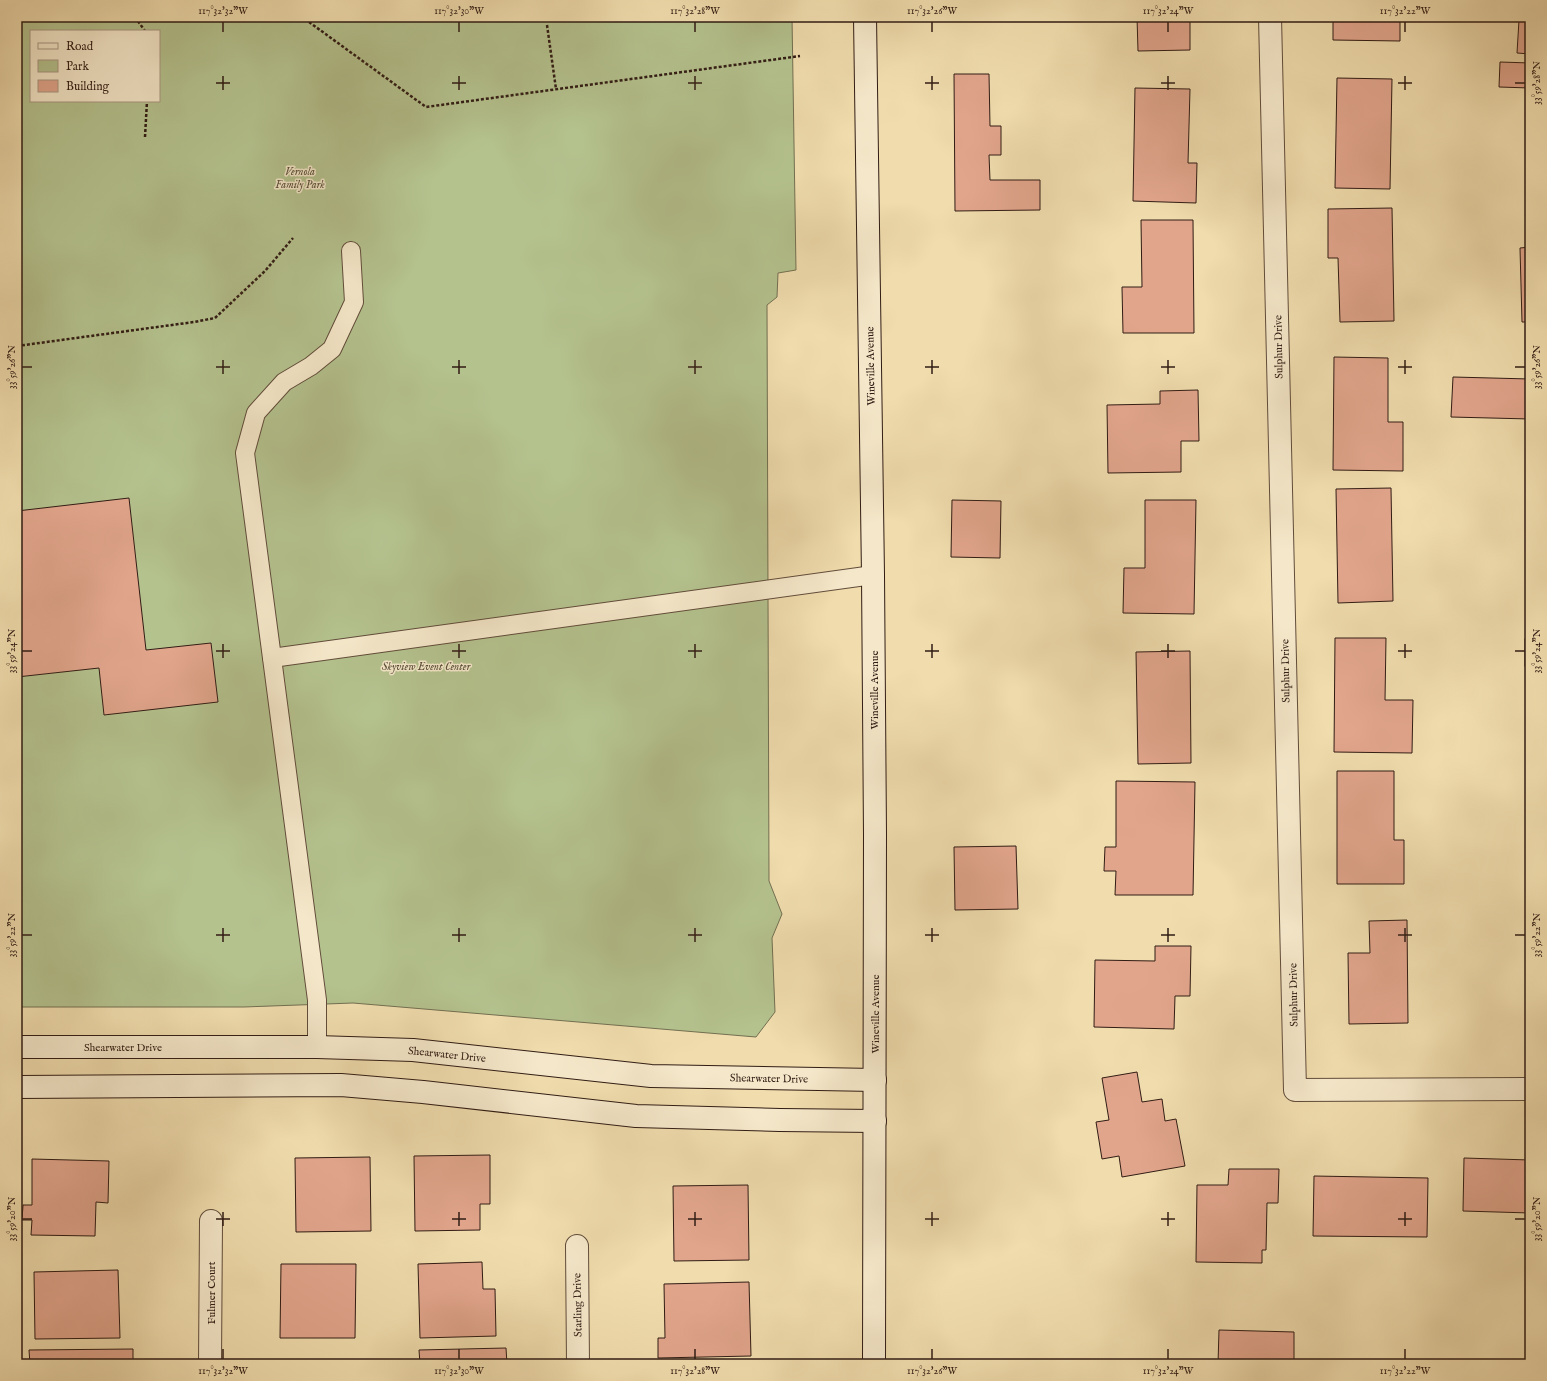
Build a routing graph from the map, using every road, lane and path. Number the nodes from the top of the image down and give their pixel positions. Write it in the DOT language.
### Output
graph roads {
  1 [pos="135,17"];
  2 [pos="865,17"];
  3 [pos="1270,17"];
  4 [pos="310,22"];
  5 [pos="547,25"];
  6 [pos="144,30"];
  7 [pos="800,56"];
  8 [pos="556,89"];
  9 [pos="147,102"];
  10 [pos="145,137"];
  11 [pos="293,238"];
  12 [pos="351,251"];
  13 [pos="17,346"];
  14 [pos="873,575"];
  15 [pos="272,658"];
  16 [pos="17,1047"];
  17 [pos="317,1047"];
  18 [pos="875,1080"];
  19 [pos="17,1087"];
  20 [pos="1530,1089"];
  21 [pos="875,1121"];
  22 [pos="211,1221"];
  23 [pos="577,1246"];
  24 [pos="210,1364"];
  25 [pos="578,1364"];
  26 [pos="874,1364"];
  1 -- 6 [label="path"];
  2 -- 14 [label="street, Wineville Avenue"];
  3 -- 20 [label="street, Sulphur Drive"];
  4 -- 8 [label="path"];
  5 -- 8 [label="path"];
  7 -- 8 [label="path"];
  9 -- 10 [label="path"];
  11 -- 13 [label="path"];
  12 -- 15 [label="lane"];
  14 -- 15 [label="lane"];
  14 -- 18 [label="street, Wineville Avenue"];
  15 -- 17 [label="lane"];
  16 -- 17 [label="street, Shearwater Drive"];
  17 -- 18 [label="street, Shearwater Drive"];
  18 -- 21 [label="street, Wineville Avenue"];
  19 -- 21 [label="street"];
  21 -- 26 [label="street, Wineville Avenue"];
  22 -- 24 [label="street, Fulmer Court"];
  23 -- 25 [label="street, Starling Drive"];
}
